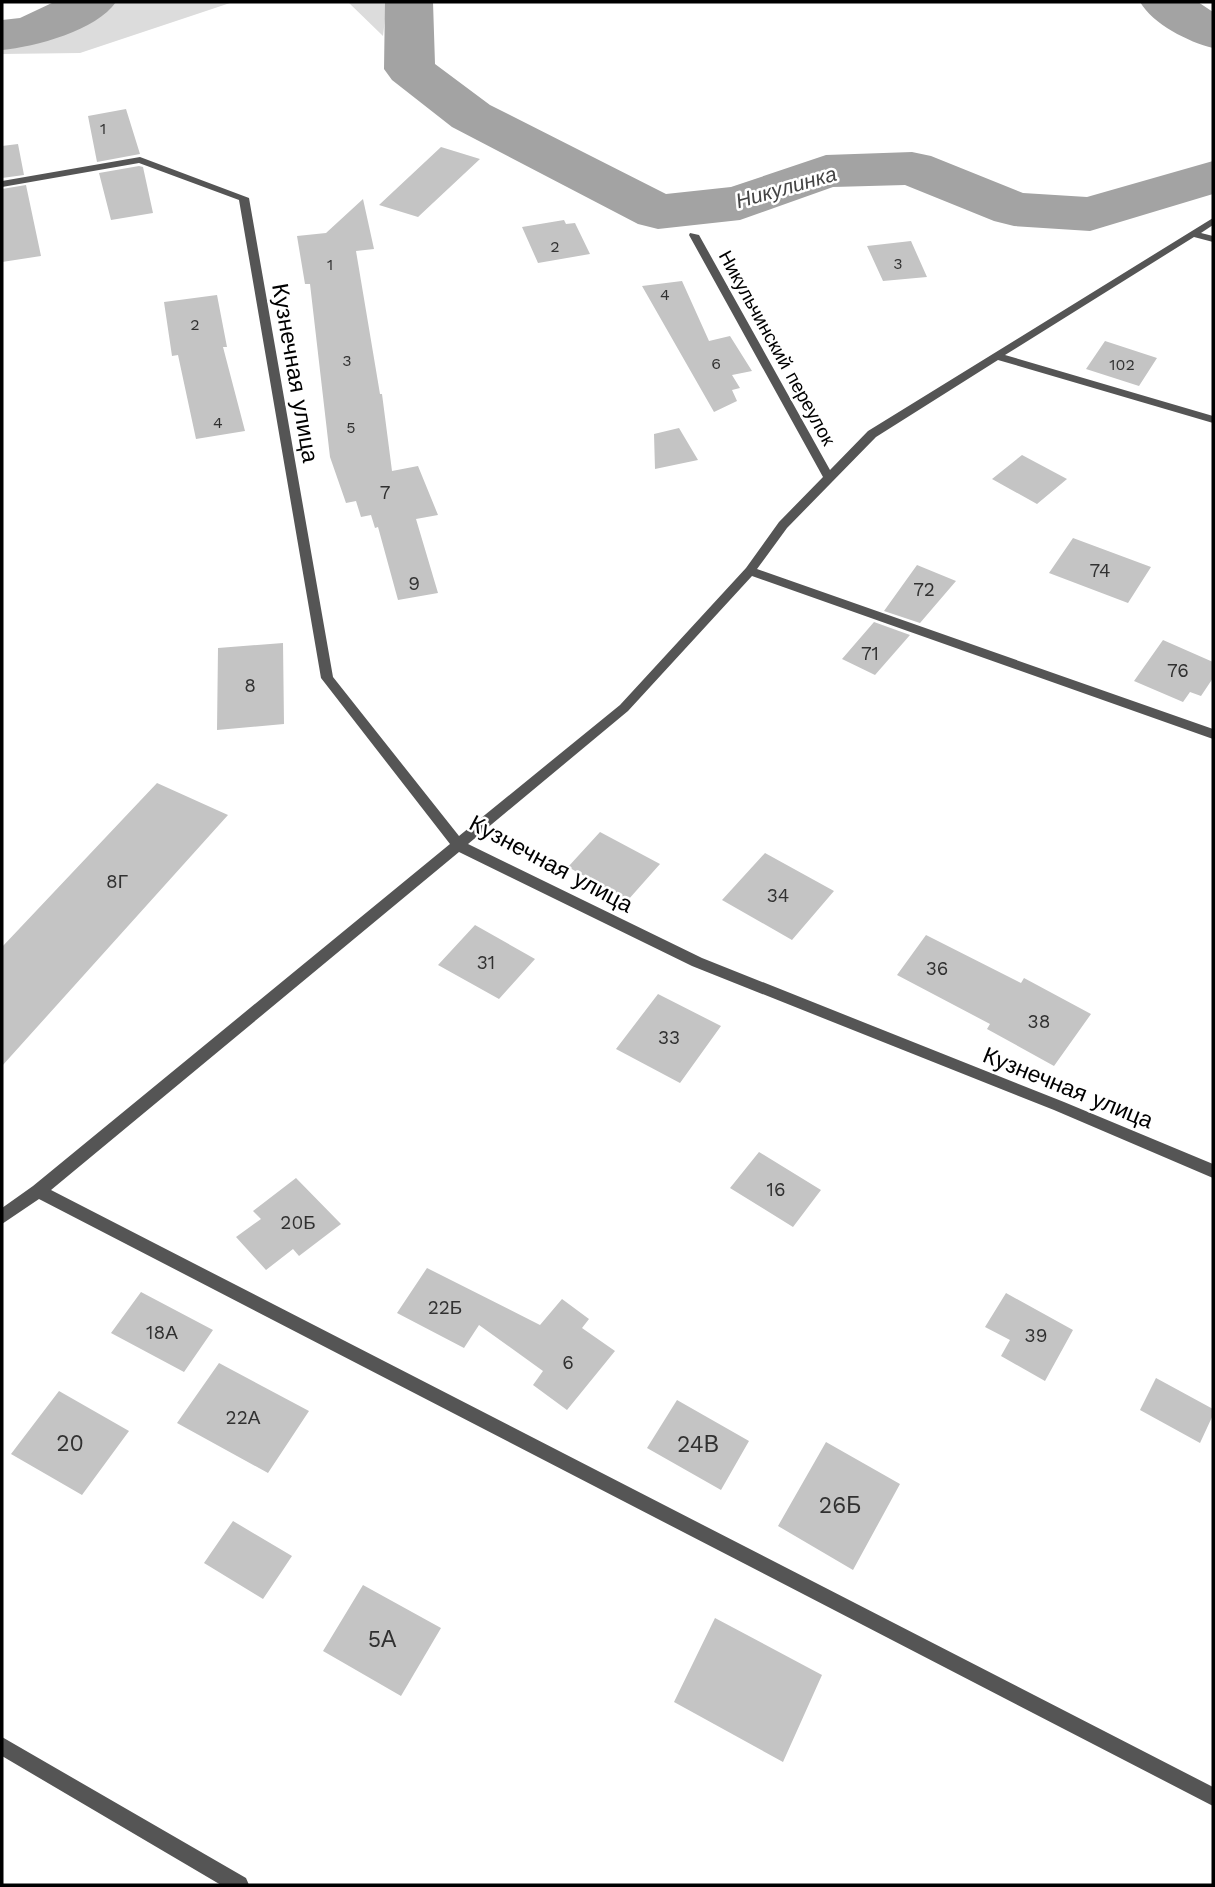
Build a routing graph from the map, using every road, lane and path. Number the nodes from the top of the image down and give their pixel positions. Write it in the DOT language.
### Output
graph roads {
  1 [pos="2,184"];
  2 [pos="1213,221"];
  3 [pos="1194,234"];
  4 [pos="694,235"];
  5 [pos="1213,239"];
  6 [pos="996,356"];
  7 [pos="1213,420"];
  8 [pos="829,478"];
  9 [pos="750,571"];
  10 [pos="1213,734"];
  11 [pos="458,845"];
  12 [pos="1213,1171"];
  13 [pos="38,1191"];
  14 [pos="2,1217"];
  15 [pos="2,1746"];
  16 [pos="1213,1797"];
  17 [pos="239,1885"];
  1 -- 11 [label="street, Кузнечная улица"];
  2 -- 3 [label="street"];
  3 -- 5 [label="street"];
  3 -- 6 [label="street"];
  4 -- 8 [label="street, Никульчинский переулок"];
  6 -- 7 [label="street"];
  6 -- 8 [label="street"];
  8 -- 9 [label="street"];
  9 -- 10 [label="street"];
  9 -- 11 [label="street"];
  11 -- 12 [label="street, Кузнечная улица"];
  11 -- 13 [label="street"];
  13 -- 14 [label="street"];
  13 -- 16 [label="street"];
  15 -- 17 [label="street"];
}
